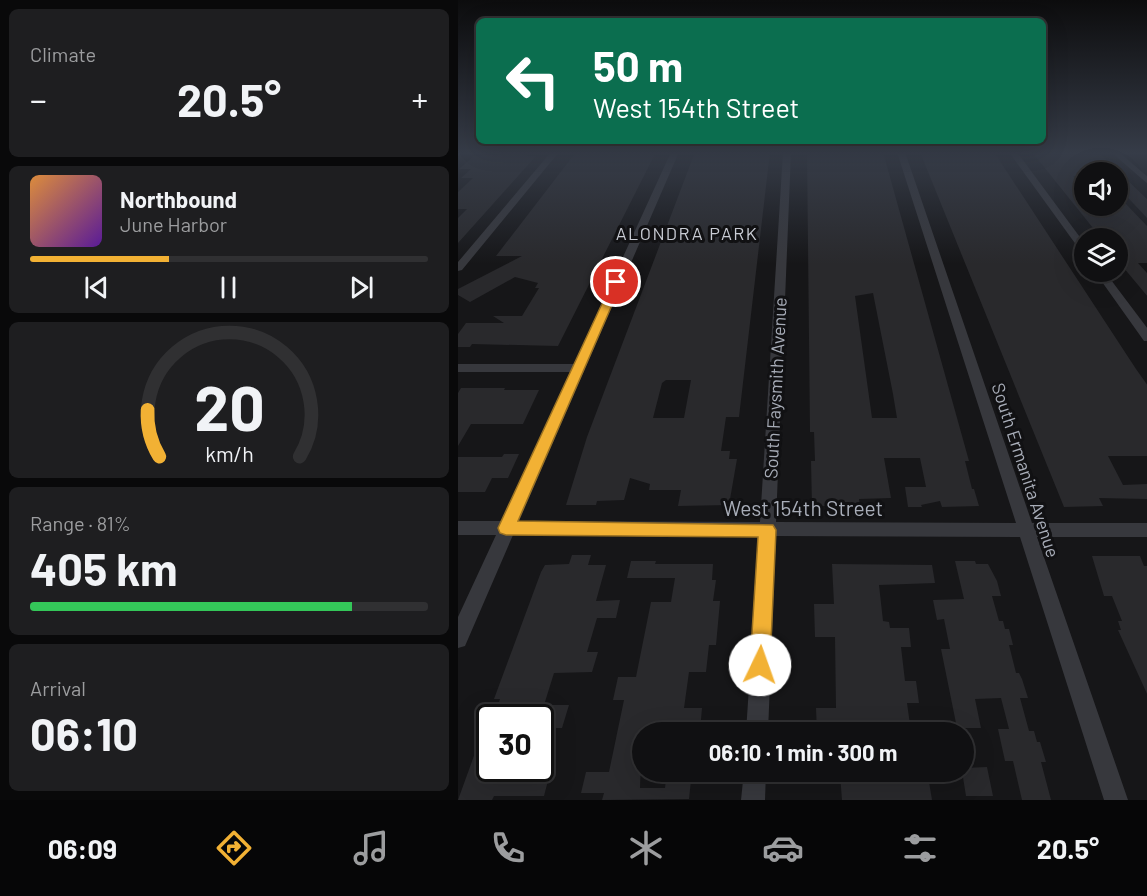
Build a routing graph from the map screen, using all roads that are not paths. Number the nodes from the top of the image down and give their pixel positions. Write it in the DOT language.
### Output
graph roads {
  1 [pos="524,189"];
  2 [pos="658,189"];
  3 [pos="785,189"];
  4 [pos="912,189"];
  5 [pos="1040,189"];
  6 [pos="1074,236"];
  7 [pos="458,268"];
  8 [pos="1107,282"];
  9 [pos="1148,338"];
  10 [pos="458,368"];
  11 [pos="577,368"];
  12 [pos="458,528"];
  13 [pos="506,528"];
  14 [pos="767,530"];
  15 [pos="1025,530"];
  16 [pos="1148,530"];
  17 [pos="458,639"];
  18 [pos="757,722"];
  19 [pos="754,782"];
  20 [pos="753,800"];
  21 [pos="1116,800"];
  1 -- 7 [label="street"];
  2 -- 11 [label="street"];
  3 -- 14 [label="street, South Faysmith Avenue"];
  4 -- 15 [label="street, South Ermanita Avenue"];
  5 -- 6 [label="street"];
  8 -- 9 [label="street"];
  10 -- 11 [label="street"];
  11 -- 13 [label="street"];
  12 -- 13 [label="street, West 154th Street"];
  13 -- 14 [label="street, West 154th Street"];
  13 -- 17 [label="street"];
  14 -- 15 [label="street, West 154th Street"];
  14 -- 18 [label="street, South Faysmith Avenue"];
  15 -- 16 [label="street, West 154th Street"];
  15 -- 21 [label="street, South Ermanita Avenue"];
  19 -- 20 [label="street"];
}
